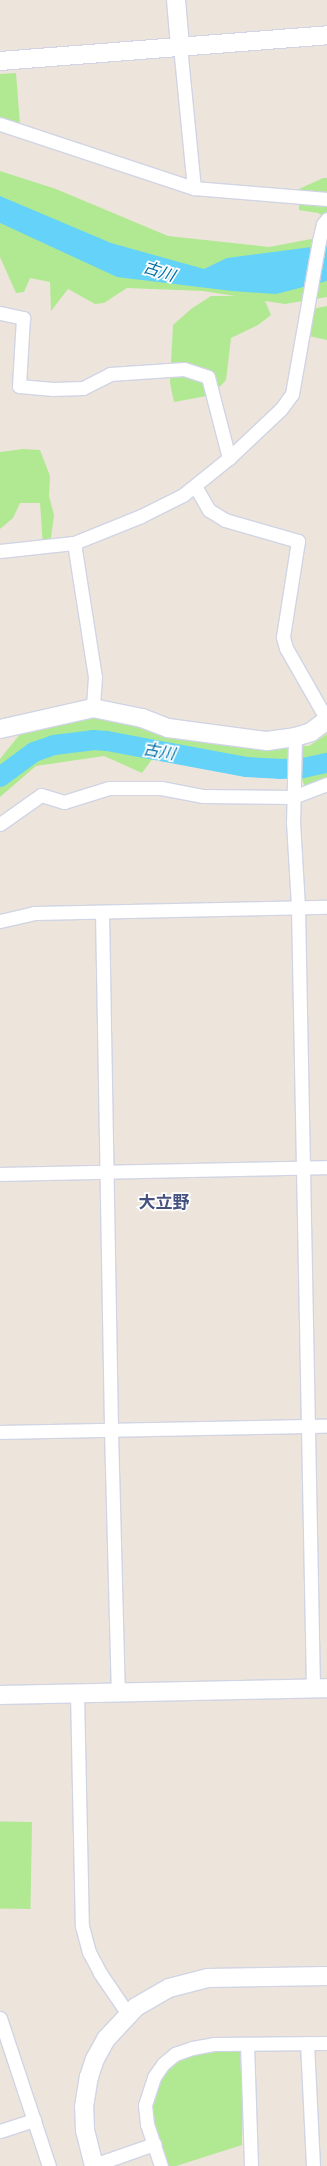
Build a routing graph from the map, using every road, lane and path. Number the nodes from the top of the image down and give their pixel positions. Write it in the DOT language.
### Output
graph roads {
  1 [pos="176,0"];
  2 [pos="327,35"];
  3 [pos="180,46"];
  4 [pos="0,61"];
  5 [pos="0,124"];
  6 [pos="194,188"];
  7 [pos="327,199"];
  8 [pos="327,219"];
  9 [pos="0,313"];
  10 [pos="229,458"];
  11 [pos="195,486"];
  12 [pos="74,543"];
  13 [pos="0,551"];
  14 [pos="93,708"];
  15 [pos="327,720"];
  16 [pos="0,729"];
  17 [pos="295,740"];
  18 [pos="327,784"];
  19 [pos="293,797"];
  20 [pos="0,824"];
  21 [pos="298,907"];
  22 [pos="327,907"];
  23 [pos="102,912"];
  24 [pos="0,921"];
  25 [pos="304,1167"];
  26 [pos="327,1167"];
  27 [pos="108,1172"];
  28 [pos="0,1174"];
  29 [pos="309,1426"];
  30 [pos="327,1426"];
  31 [pos="111,1430"];
  32 [pos="0,1432"];
  33 [pos="320,1688"];
  34 [pos="118,1692"];
  35 [pos="77,1693"];
  36 [pos="0,1695"];
  37 [pos="327,1976"];
  38 [pos="128,2014"];
  39 [pos="0,2018"];
  40 [pos="307,2043"];
  41 [pos="327,2043"];
  42 [pos="247,2044"];
  43 [pos="34,2120"];
  44 [pos="0,2131"];
  45 [pos="154,2144"];
  46 [pos="94,2165"];
  47 [pos="49,2166"];
  48 [pos="162,2166"];
  49 [pos="251,2166"];
  50 [pos="313,2166"];
  1 -- 3 [label="street"];
  2 -- 3 [label="street"];
  3 -- 4 [label="street"];
  3 -- 6 [label="street"];
  5 -- 6 [label="street"];
  6 -- 7 [label="street"];
  8 -- 10 [label="street"];
  9 -- 10 [label="street"];
  10 -- 11 [label="street"];
  11 -- 12 [label="street"];
  11 -- 15 [label="street"];
  12 -- 13 [label="street"];
  12 -- 14 [label="street"];
  14 -- 16 [label="street"];
  14 -- 17 [label="street"];
  15 -- 17 [label="street"];
  17 -- 19 [label="street"];
  18 -- 19 [label="street"];
  19 -- 20 [label="street"];
  19 -- 21 [label="street"];
  21 -- 22 [label="street"];
  21 -- 23 [label="street"];
  21 -- 25 [label="street"];
  23 -- 24 [label="street"];
  23 -- 27 [label="street"];
  25 -- 26 [label="street"];
  25 -- 27 [label="street"];
  25 -- 29 [label="street"];
  27 -- 28 [label="street"];
  27 -- 31 [label="street"];
  29 -- 30 [label="street"];
  29 -- 31 [label="street"];
  29 -- 33 [label="street"];
  31 -- 32 [label="street"];
  31 -- 34 [label="street"];
  33 -- 34 [label="street"];
  34 -- 35 [label="street"];
  35 -- 36 [label="street"];
  35 -- 38 [label="street"];
  37 -- 38 [label="street"];
  38 -- 46 [label="street"];
  39 -- 43 [label="street"];
  40 -- 41 [label="street"];
  40 -- 42 [label="street"];
  40 -- 50 [label="street"];
  42 -- 45 [label="street"];
  42 -- 49 [label="street"];
  43 -- 44 [label="street"];
  43 -- 47 [label="street"];
  45 -- 46 [label="street"];
  45 -- 48 [label="street"];
}
